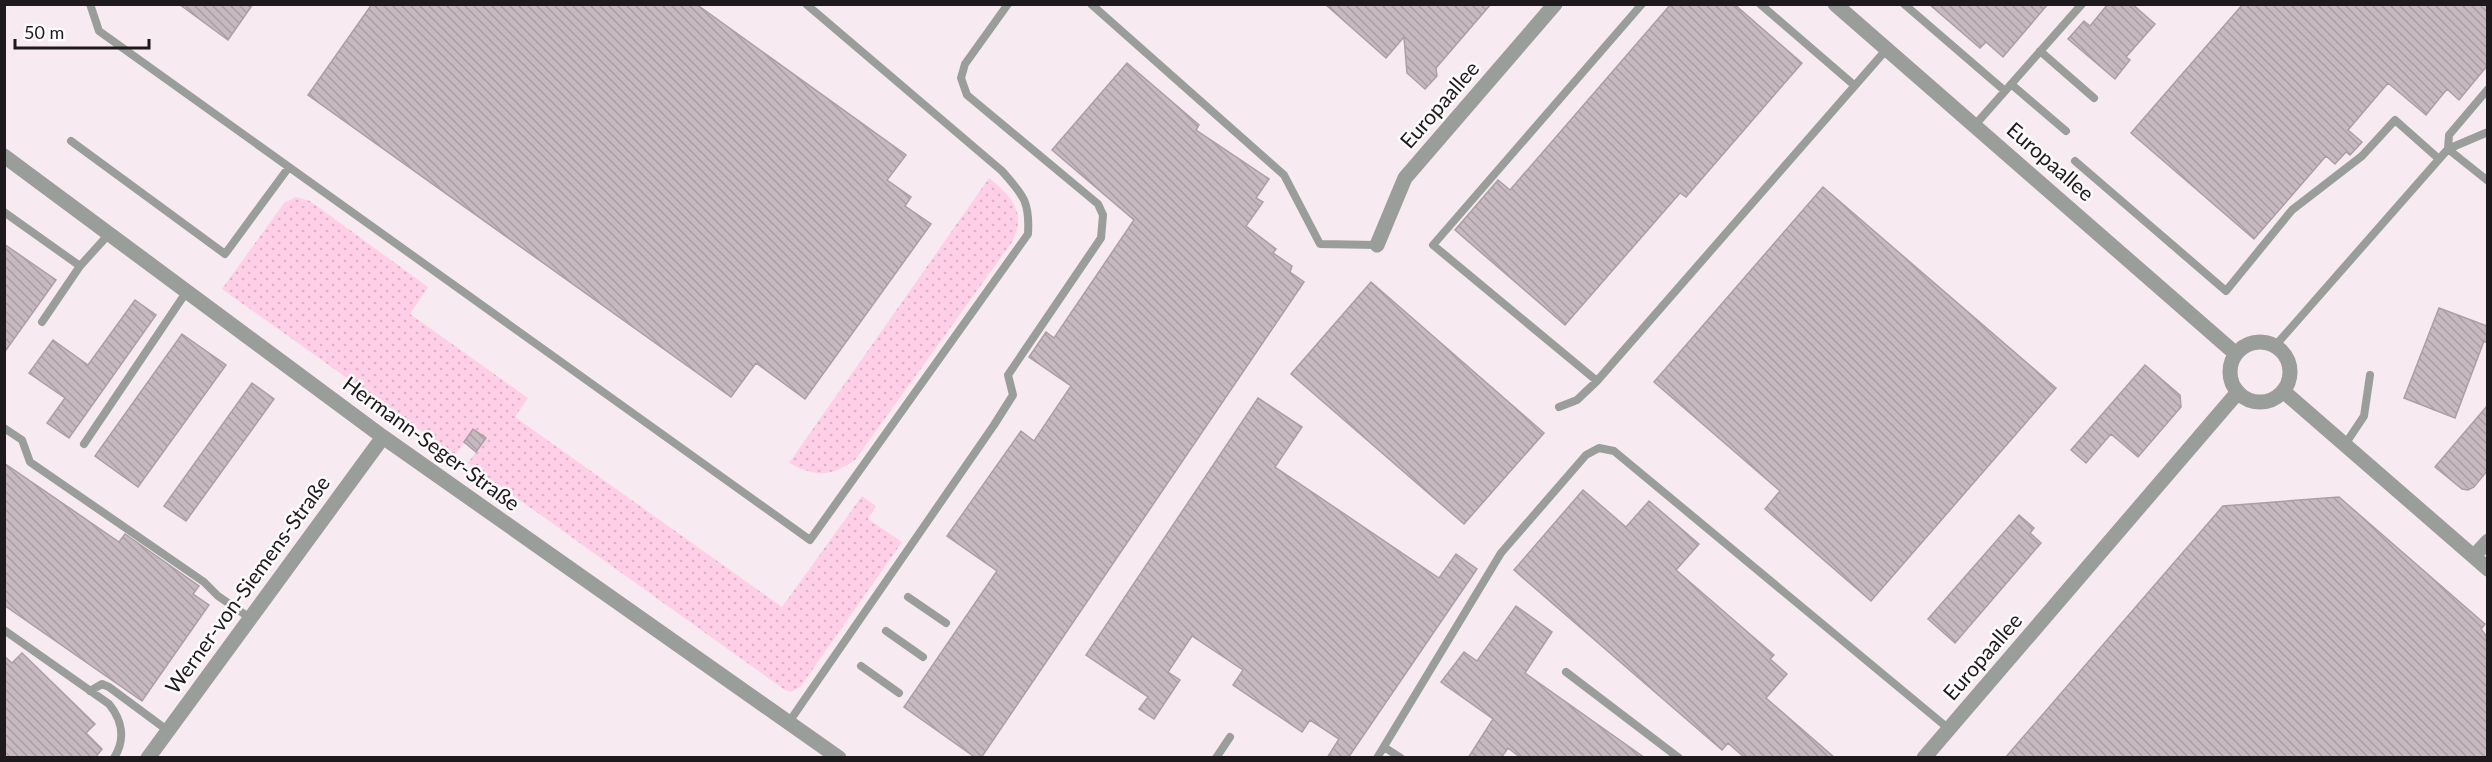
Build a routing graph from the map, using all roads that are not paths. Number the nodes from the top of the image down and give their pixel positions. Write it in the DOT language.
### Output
graph roads {
  1 [pos="90,4"];
  2 [pos="807,4"];
  3 [pos="1008,4"];
  4 [pos="1091,4"];
  5 [pos="1555,4"];
  6 [pos="1642,4"];
  7 [pos="1760,4"];
  8 [pos="1835,4"];
  9 [pos="1904,4"];
  10 [pos="2082,4"];
  11 [pos="1886,50"];
  12 [pos="2040,51"];
  13 [pos="1854,86"];
  14 [pos="2008,88"];
  15 [pos="2487,89"];
  16 [pos="2094,98"];
  17 [pos="1975,125"];
  18 [pos="2066,131"];
  19 [pos="2487,132"];
  20 [pos="71,141"];
  21 [pos="2448,149"];
  22 [pos="2439,159"];
  23 [pos="2075,161"];
  24 [pos="7,162"];
  25 [pos="289,167"];
  26 [pos="2487,181"];
  27 [pos="4,212"];
  28 [pos="109,234"];
  29 [pos="1377,245"];
  30 [pos="80,266"];
  31 [pos="187,291"];
  32 [pos="42,322"];
  33 [pos="2275,346"];
  34 [pos="2236,354"];
  35 [pos="2370,375"];
  36 [pos="1597,381"];
  37 [pos="2283,391"];
  38 [pos="2238,392"];
  39 [pos="1559,407"];
  40 [pos="4,428"];
  41 [pos="383,437"];
  42 [pos="84,444"];
  43 [pos="2344,446"];
  44 [pos="2487,541"];
  45 [pos="2474,556"];
  46 [pos="2487,569"];
  47 [pos="908,597"];
  48 [pos="250,618"];
  49 [pos="946,623"];
  50 [pos="4,630"];
  51 [pos="886,631"];
  52 [pos="924,657"];
  53 [pos="861,666"];
  54 [pos="1566,672"];
  55 [pos="90,691"];
  56 [pos="899,693"];
  57 [pos="789,722"];
  58 [pos="1948,729"];
  59 [pos="167,730"];
  60 [pos="1230,737"];
  61 [pos="1384,747"];
  62 [pos="114,758"];
  63 [pos="148,758"];
  64 [pos="839,758"];
  65 [pos="1216,758"];
  66 [pos="1377,758"];
  67 [pos="1401,758"];
  68 [pos="1679,758"];
  69 [pos="1924,758"];
  1 -- 25 [label="lane"];
  2 -- 25 [label="lane"];
  3 -- 57 [label="lane"];
  4 -- 29 [label="lane"];
  5 -- 29 [label="street, Europaallee"];
  6 -- 36 [label="lane"];
  7 -- 13 [label="lane"];
  8 -- 11 [label="street, Europaallee"];
  9 -- 14 [label="lane"];
  10 -- 12 [label="lane"];
  11 -- 13 [label="lane"];
  11 -- 17 [label="street, Europaallee"];
  12 -- 14 [label="lane"];
  12 -- 16 [label="lane"];
  13 -- 36 [label="lane"];
  14 -- 17 [label="lane"];
  14 -- 18 [label="lane"];
  15 -- 21 [label="lane"];
  17 -- 34 [label="street, Europaallee"];
  19 -- 21 [label="lane"];
  20 -- 25 [label="lane"];
  21 -- 22 [label="lane"];
  21 -- 26 [label="lane"];
  22 -- 23 [label="lane"];
  22 -- 33 [label="lane"];
  24 -- 28 [label="street, Hermann-Seger-Straße"];
  27 -- 30 [label="lane"];
  28 -- 30 [label="lane"];
  28 -- 31 [label="street, Hermann-Seger-Straße"];
  30 -- 32 [label="lane"];
  31 -- 41 [label="street, Hermann-Seger-Straße"];
  31 -- 42 [label="lane"];
  33 -- 34 [label="street"];
  33 -- 37 [label="street"];
  34 -- 38 [label="street"];
  35 -- 43 [label="lane"];
  36 -- 39 [label="lane"];
  37 -- 38 [label="street"];
  37 -- 43 [label="street"];
  38 -- 58 [label="street, Europaallee"];
  40 -- 48 [label="lane"];
  41 -- 48 [label="street, Werner-von-Siemens-Straße"];
  41 -- 57 [label="street, Hermann-Seger-Straße"];
  43 -- 45 [label="street"];
  44 -- 45 [label="street"];
  45 -- 46 [label="street"];
  47 -- 49 [label="lane"];
  48 -- 59 [label="street, Werner-von-Siemens-Straße"];
  50 -- 55 [label="lane"];
  51 -- 52 [label="lane"];
  53 -- 56 [label="lane"];
  54 -- 68 [label="lane"];
  55 -- 59 [label="lane"];
  55 -- 62 [label="lane"];
  57 -- 64 [label="street, Hermann-Seger-Straße"];
  58 -- 61 [label="lane"];
  58 -- 69 [label="street, Europaallee"];
  59 -- 63 [label="street, Werner-von-Siemens-Straße"];
  60 -- 65 [label="lane"];
  61 -- 66 [label="lane"];
  61 -- 67 [label="lane"];
}
